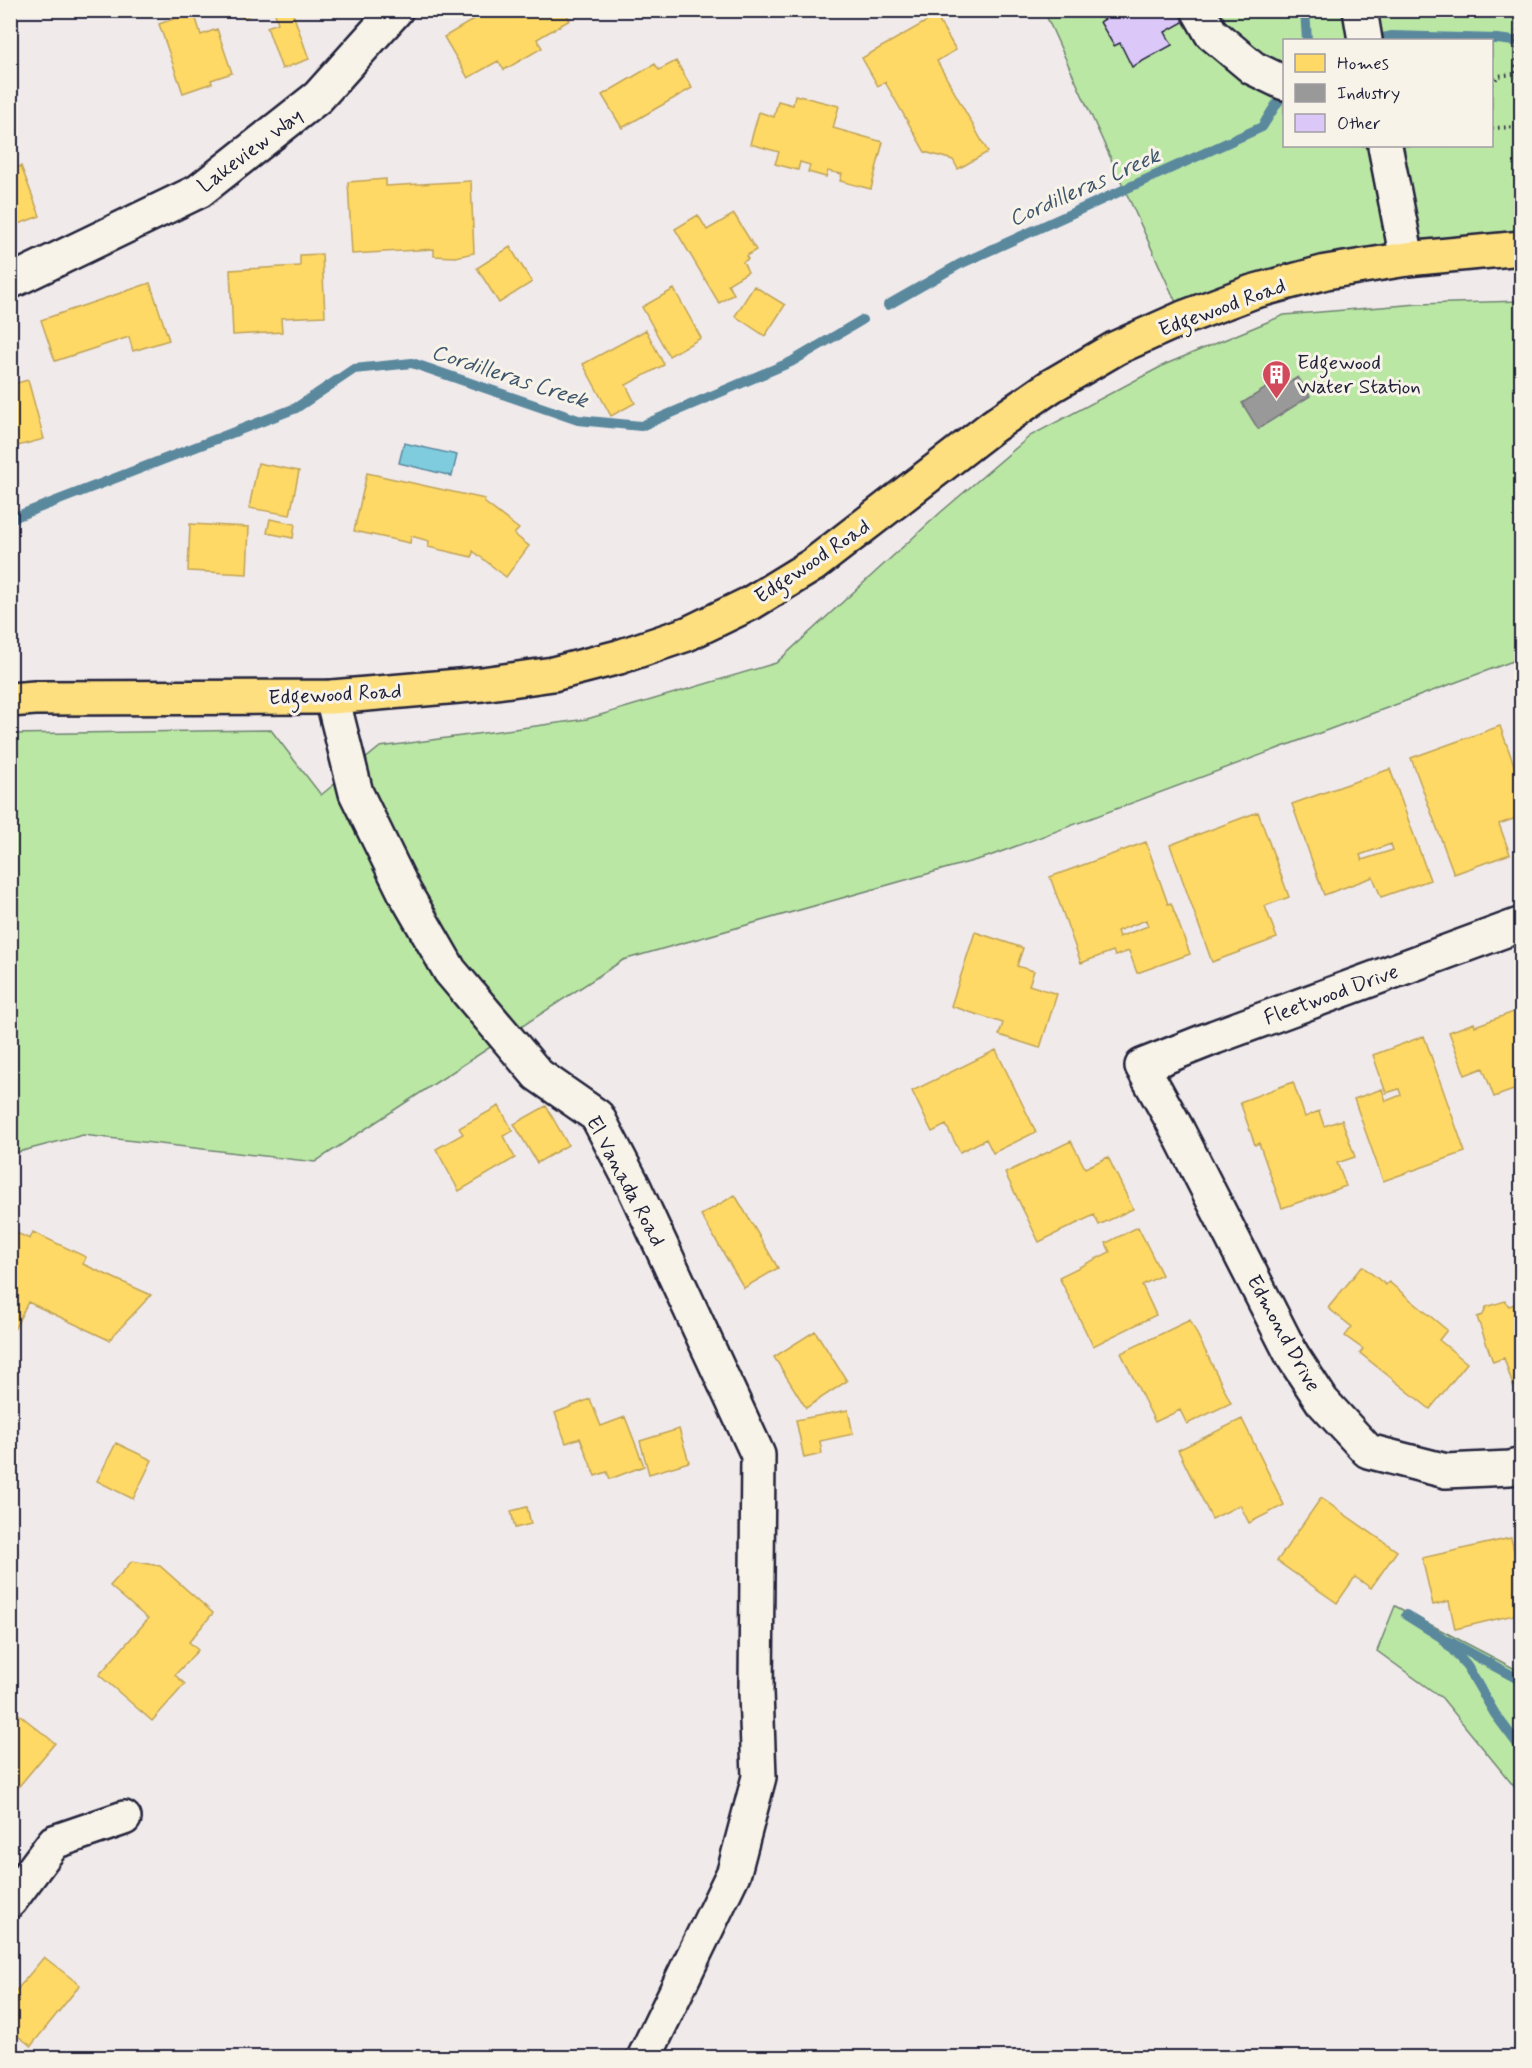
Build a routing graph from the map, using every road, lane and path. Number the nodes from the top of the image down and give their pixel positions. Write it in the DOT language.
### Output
graph roads {
  1 [pos="396,10"];
  2 [pos="1198,10"];
  3 [pos="1360,10"];
  4 [pos="1519,10"];
  5 [pos="1365,39"];
  6 [pos="1519,73"];
  7 [pos="1493,82"];
  8 [pos="1283,83"];
  9 [pos="1521,127"];
  10 [pos="1493,128"];
  11 [pos="1384,147"];
  12 [pos="1521,248"];
  13 [pos="1407,259"];
  14 [pos="10,282"];
  15 [pos="332,697"];
  16 [pos="10,700"];
  17 [pos="1521,924"];
  18 [pos="1142,1066"];
  19 [pos="1521,1465"];
  20 [pos="124,1818"];
  21 [pos="10,1900"];
  22 [pos="644,2058"];
  1 -- 14 [label="street, Lakeview Way"];
  2 -- 8 [label="street"];
  3 -- 5 [label="street"];
  4 -- 6 [label="path"];
  6 -- 7 [label="path"];
  9 -- 10 [label="path"];
  11 -- 13 [label="street"];
  12 -- 13 [label="main road, Edgewood Road"];
  13 -- 15 [label="main road, Edgewood Road"];
  15 -- 16 [label="main road, Edgewood Road"];
  15 -- 22 [label="street, El Vanada Road"];
  17 -- 18 [label="street, Fleetwood Drive"];
  18 -- 19 [label="street, Edmond Drive"];
  20 -- 21 [label="street"];
}
